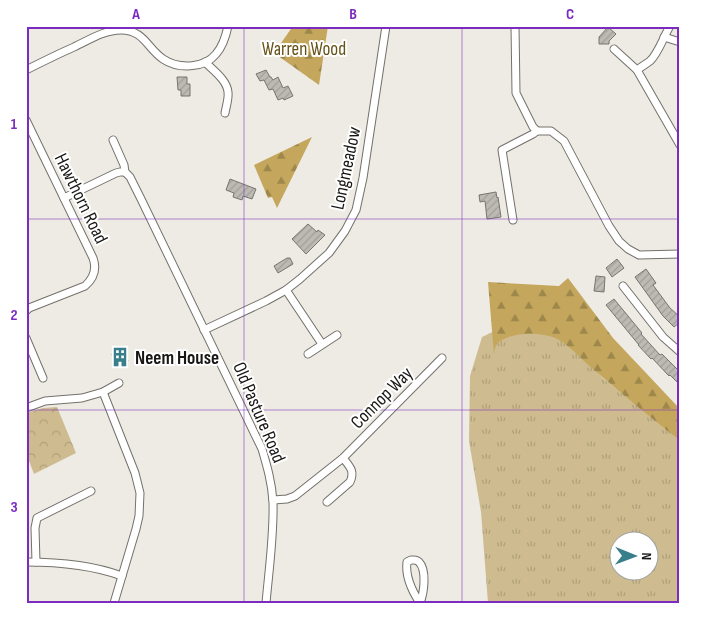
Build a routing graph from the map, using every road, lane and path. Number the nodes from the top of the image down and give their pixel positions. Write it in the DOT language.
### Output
graph roads {
  1 [pos="228,26"];
  2 [pos="386,26"];
  3 [pos="515,26"];
  4 [pos="670,26"];
  5 [pos="664,37"];
  6 [pos="680,42"];
  7 [pos="614,49"];
  8 [pos="205,62"];
  9 [pos="26,70"];
  10 [pos="637,70"];
  11 [pos="225,113"];
  12 [pos="26,120"];
  13 [pos="537,130"];
  14 [pos="113,140"];
  15 [pos="680,145"];
  16 [pos="125,172"];
  17 [pos="64,198"];
  18 [pos="512,220"];
  19 [pos="680,254"];
  20 [pos="623,285"];
  21 [pos="286,290"];
  22 [pos="26,311"];
  23 [pos="204,330"];
  24 [pos="337,334"];
  25 [pos="26,338"];
  26 [pos="322,344"];
  27 [pos="680,352"];
  28 [pos="308,354"];
  29 [pos="442,358"];
  30 [pos="43,378"];
  31 [pos="119,383"];
  32 [pos="102,392"];
  33 [pos="26,408"];
  34 [pos="343,458"];
  35 [pos="92,491"];
  36 [pos="273,500"];
  37 [pos="327,502"];
  38 [pos="26,562"];
  39 [pos="36,562"];
  40 [pos="122,576"];
  41 [pos="114,603"];
  42 [pos="266,603"];
  43 [pos="420,603"];
  1 -- 8 [label="street"];
  2 -- 21 [label="street, Longmeadow"];
  3 -- 13 [label="street"];
  4 -- 5 [label="street"];
  5 -- 6 [label="street"];
  5 -- 10 [label="street"];
  7 -- 10 [label="street"];
  8 -- 9 [label="street"];
  8 -- 11 [label="street"];
  10 -- 15 [label="street"];
  12 -- 17 [label="street, Hawthorn Road"];
  13 -- 18 [label="street"];
  13 -- 19 [label="street"];
  14 -- 16 [label="street, Old Pasture Road"];
  16 -- 17 [label="street"];
  16 -- 23 [label="street, Old Pasture Road"];
  17 -- 22 [label="street, Hawthorn Road"];
  20 -- 27 [label="street"];
  21 -- 23 [label="street, Longmeadow"];
  21 -- 26 [label="street"];
  23 -- 36 [label="street, Old Pasture Road"];
  24 -- 26 [label="street"];
  25 -- 30 [label="street"];
  26 -- 28 [label="street"];
  29 -- 34 [label="street, Connop Way"];
  31 -- 32 [label="street"];
  32 -- 33 [label="street"];
  32 -- 40 [label="street"];
  34 -- 36 [label="street, Connop Way"];
  34 -- 37 [label="street"];
  35 -- 39 [label="street"];
  36 -- 42 [label="street, Old Pasture Road"];
  38 -- 39 [label="street"];
  39 -- 40 [label="street"];
  40 -- 41 [label="street"];
  43 -- 43 [label="street"];
}
